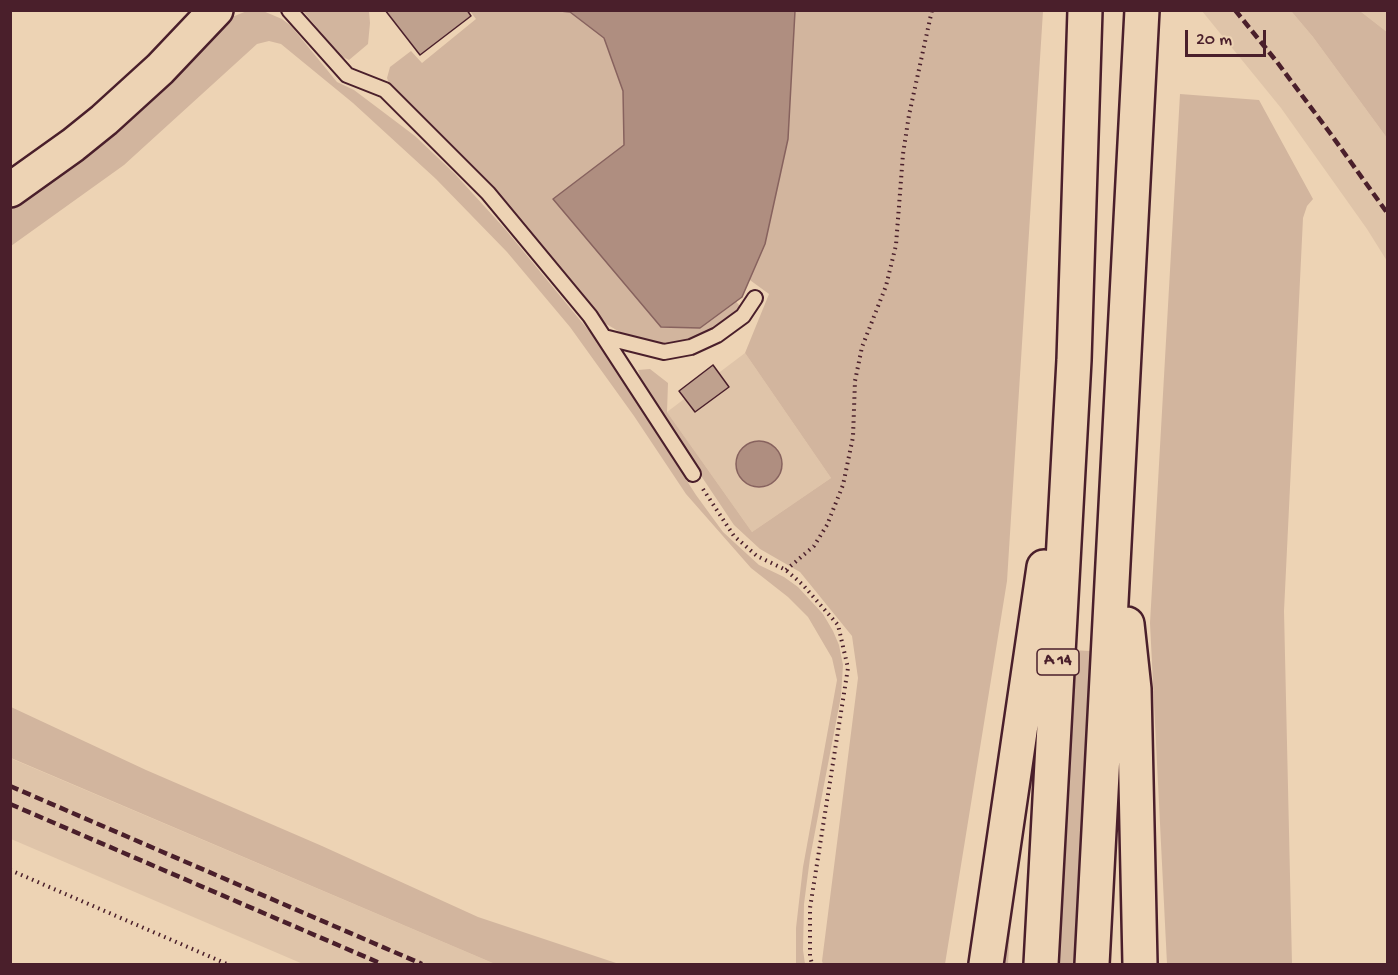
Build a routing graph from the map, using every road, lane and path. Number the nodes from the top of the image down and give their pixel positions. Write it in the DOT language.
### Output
graph roads {
  1 [pos="216,10"];
  2 [pos="290,10"];
  3 [pos="932,10"];
  4 [pos="1085,10"];
  5 [pos="1142,10"];
  6 [pos="10,190"];
  7 [pos="755,298"];
  8 [pos="604,337"];
  9 [pos="1074,360"];
  10 [pos="693,474"];
  11 [pos="1116,526"];
  12 [pos="786,570"];
  13 [pos="10,870"];
  14 [pos="227,964"];
  15 [pos="812,964"];
  16 [pos="986,964"];
  17 [pos="1041,964"];
  18 [pos="1092,964"];
  19 [pos="1140,964"];
  1 -- 6 [label="main road"];
  2 -- 8 [label="lane"];
  3 -- 12 [label="path"];
  4 -- 9 [label="main road, A 14"];
  5 -- 11 [label="main road"];
  7 -- 8 [label="lane"];
  8 -- 10 [label="lane"];
  9 -- 16 [label="main road"];
  9 -- 17 [label="main road, A 14"];
  10 -- 12 [label="path"];
  11 -- 18 [label="main road"];
  11 -- 19 [label="main road"];
  12 -- 15 [label="path"];
  13 -- 14 [label="path"];
}
